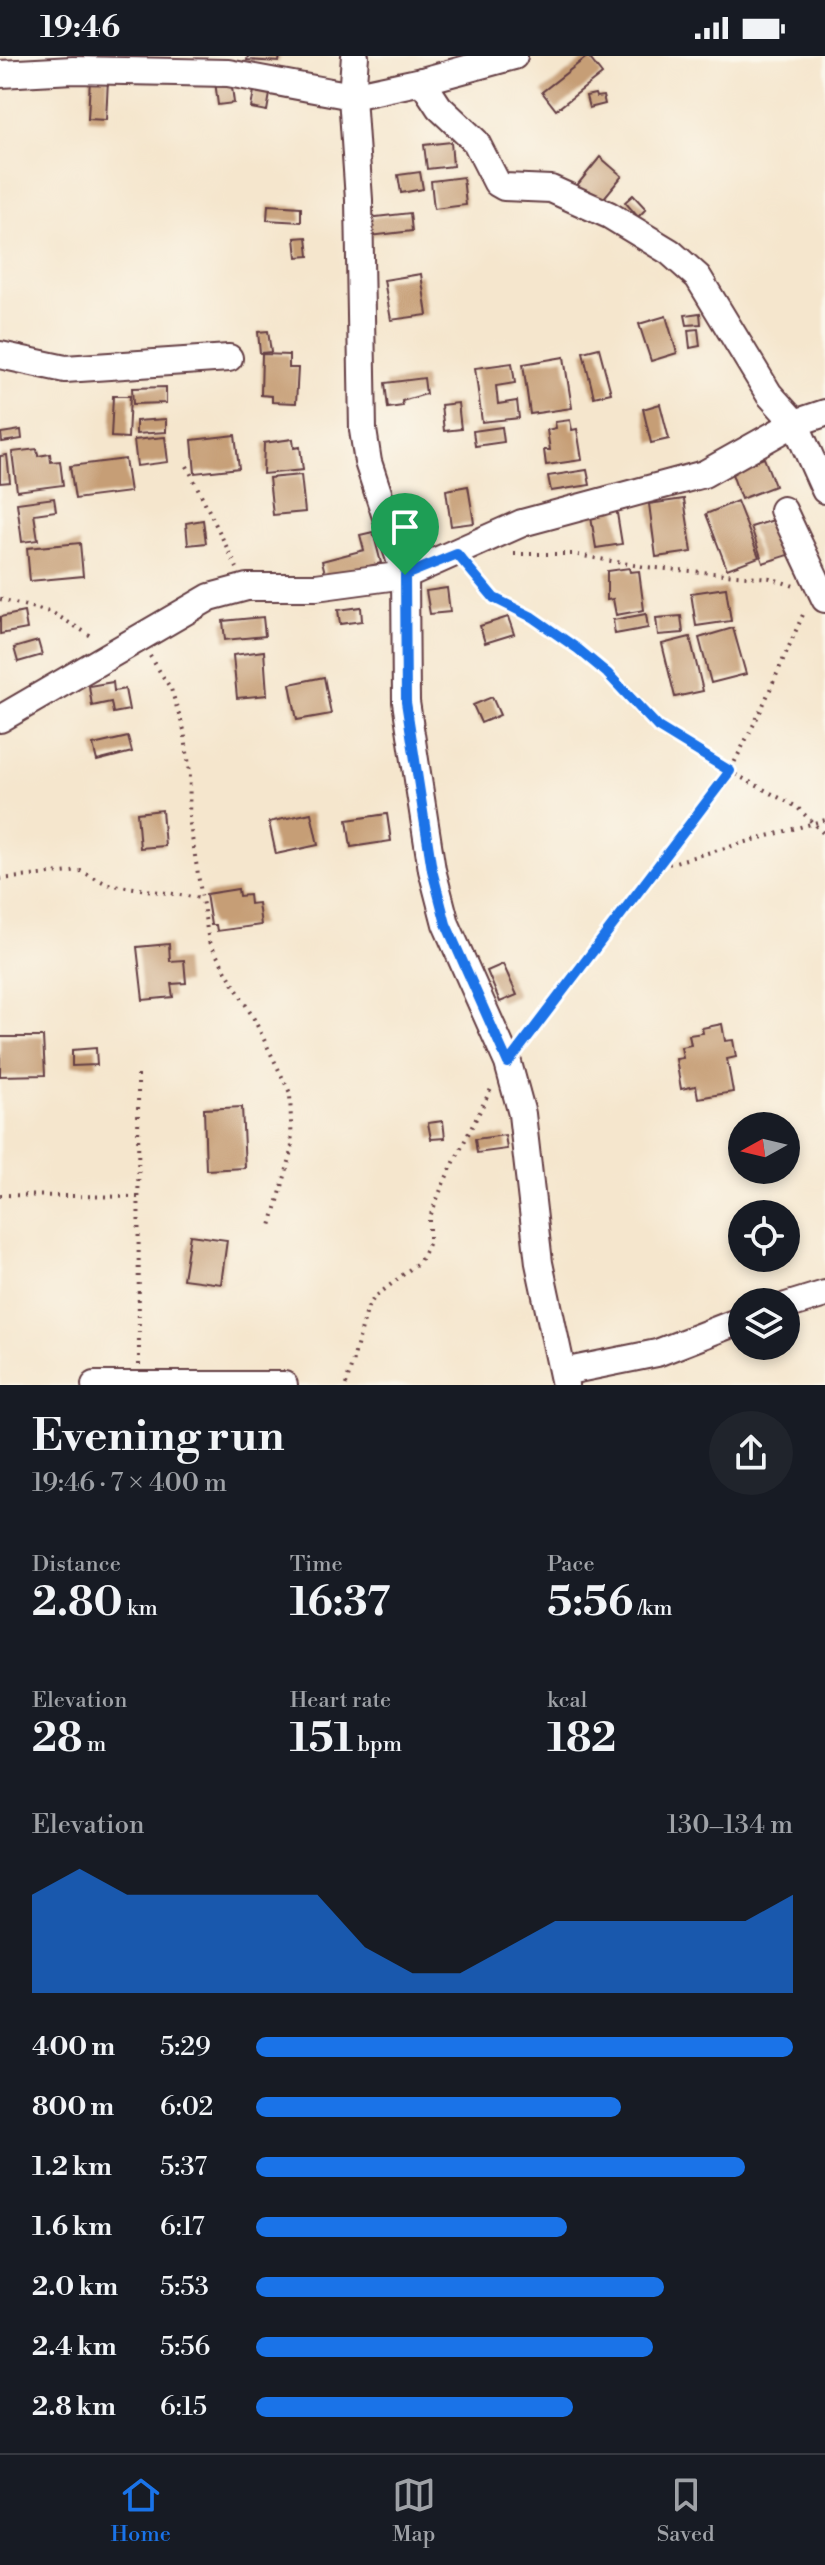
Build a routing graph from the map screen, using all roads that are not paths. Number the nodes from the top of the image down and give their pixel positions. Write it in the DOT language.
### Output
graph roads {
  1 [pos="355,56"];
  2 [pos="514,56"];
  3 [pos="0,74"];
  4 [pos="422,81"];
  5 [pos="352,96"];
  6 [pos="0,355"];
  7 [pos="229,358"];
  8 [pos="825,413"];
  9 [pos="795,423"];
  10 [pos="825,490"];
  11 [pos="783,510"];
  12 [pos="405,575"];
  13 [pos="819,592"];
  14 [pos="0,719"];
  15 [pos="825,1294"];
  16 [pos="800,1302"];
  17 [pos="728,1325"];
  18 [pos="564,1379"];
  19 [pos="95,1385"];
  20 [pos="284,1385"];
  1 -- 5 [label="street"];
  2 -- 4 [label="street"];
  3 -- 5 [label="street"];
  4 -- 5 [label="street"];
  4 -- 9 [label="street"];
  5 -- 12 [label="street"];
  6 -- 7 [label="street"];
  8 -- 9 [label="street"];
  9 -- 10 [label="street"];
  9 -- 12 [label="street"];
  11 -- 13 [label="street"];
  12 -- 14 [label="street"];
  12 -- 18 [label="street"];
  15 -- 16 [label="street"];
  17 -- 18 [label="street"];
  19 -- 20 [label="street"];
}
